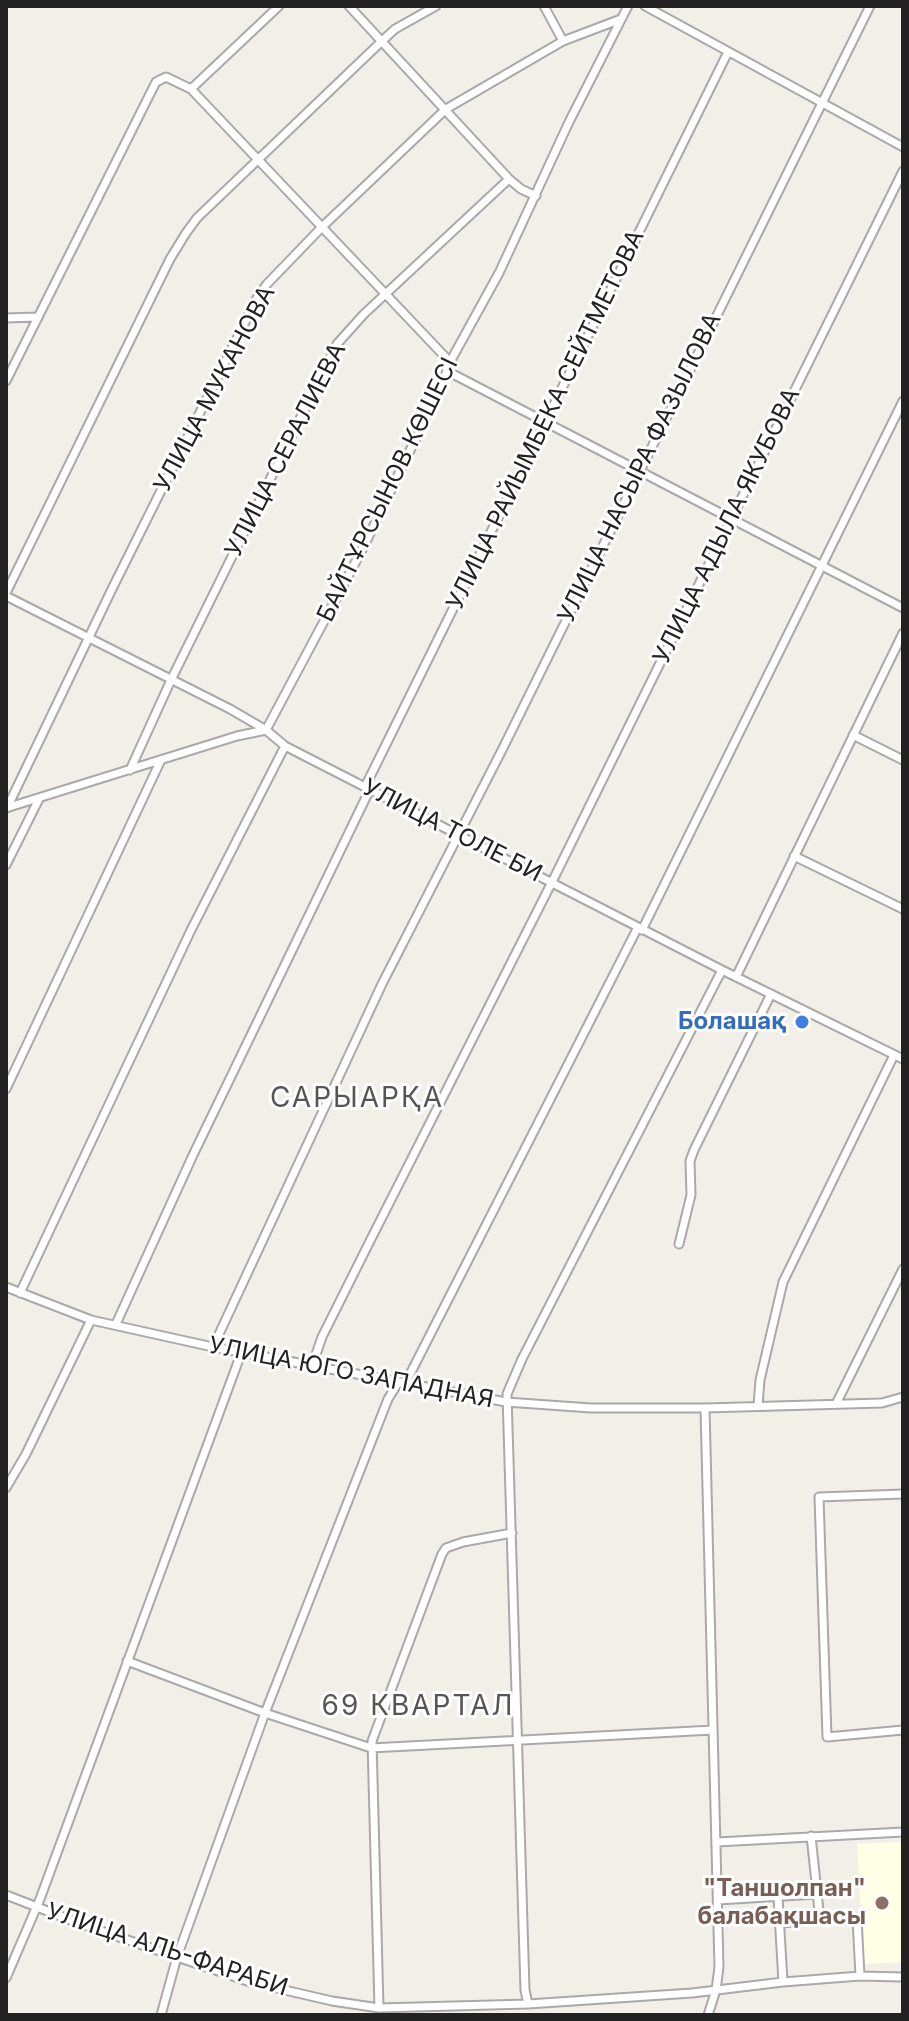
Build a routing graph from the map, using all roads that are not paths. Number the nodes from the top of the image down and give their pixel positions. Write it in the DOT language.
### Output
graph roads {
  1 [pos="279,6"];
  2 [pos="349,6"];
  3 [pos="436,6"];
  4 [pos="544,6"];
  5 [pos="628,6"];
  6 [pos="645,6"];
  7 [pos="870,6"];
  8 [pos="621,19"];
  9 [pos="382,41"];
  10 [pos="563,41"];
  11 [pos="728,52"];
  12 [pos="191,89"];
  13 [pos="822,101"];
  14 [pos="446,109"];
  15 [pos="903,147"];
  16 [pos="258,158"];
  17 [pos="903,171"];
  18 [pos="509,179"];
  19 [pos="536,196"];
  20 [pos="322,227"];
  21 [pos="386,295"];
  22 [pos="37,317"];
  23 [pos="6,318"];
  24 [pos="449,367"];
  25 [pos="6,381"];
  26 [pos="903,401"];
  27 [pos="544,424"];
  28 [pos="639,471"];
  29 [pos="731,518"];
  30 [pos="822,567"];
  31 [pos="6,594"];
  32 [pos="903,608"];
  33 [pos="903,633"];
  34 [pos="89,637"];
  35 [pos="171,680"];
  36 [pos="266,730"];
  37 [pos="853,735"];
  38 [pos="285,746"];
  39 [pos="903,760"];
  40 [pos="160,762"];
  41 [pos="130,770"];
  42 [pos="367,788"];
  43 [pos="39,799"];
  44 [pos="6,808"];
  45 [pos="459,835"];
  46 [pos="794,856"];
  47 [pos="6,865"];
  48 [pos="552,882"];
  49 [pos="903,909"];
  50 [pos="640,928"];
  51 [pos="722,970"];
  52 [pos="736,977"];
  53 [pos="771,994"];
  54 [pos="894,1055"];
  55 [pos="903,1059"];
  56 [pos="6,1089"];
  57 [pos="679,1244"];
  58 [pos="903,1269"];
  59 [pos="6,1287"];
  60 [pos="20,1293"];
  61 [pos="91,1320"];
  62 [pos="116,1324"];
  63 [pos="213,1347"];
  64 [pos="242,1351"];
  65 [pos="312,1366"];
  66 [pos="402,1384"];
  67 [pos="903,1397"];
  68 [pos="506,1402"];
  69 [pos="836,1404"];
  70 [pos="758,1406"];
  71 [pos="705,1408"];
  72 [pos="6,1488"];
  73 [pos="903,1494"];
  74 [pos="512,1533"];
  75 [pos="127,1661"];
  76 [pos="265,1713"];
  77 [pos="713,1730"];
  78 [pos="903,1730"];
  79 [pos="517,1742"];
  80 [pos="371,1748"];
  81 [pos="903,1832"];
  82 [pos="811,1836"];
  83 [pos="717,1842"];
  84 [pos="816,1894"];
  85 [pos="6,1895"];
  86 [pos="778,1897"];
  87 [pos="718,1900"];
  88 [pos="35,1907"];
  89 [pos="820,1920"];
  90 [pos="780,1923"];
  91 [pos="177,1957"];
  92 [pos="860,1976"];
  93 [pos="903,1977"];
  94 [pos="6,1978"];
  95 [pos="783,1982"];
  96 [pos="716,1990"];
  97 [pos="528,2004"];
  98 [pos="379,2008"];
  99 [pos="161,2015"];
  100 [pos="708,2015"];
  1 -- 12 [label="street"];
  2 -- 9 [label="street"];
  3 -- 9 [label="street"];
  4 -- 10 [label="street"];
  5 -- 8 [label="street, БАЙТҰРСЫНОВ КӨШЕСІ"];
  6 -- 11 [label="street"];
  7 -- 13 [label="street, УЛИЦА НАСЫРА ФАЗЫЛОВА"];
  8 -- 10 [label="street, УЛИЦА МУКАНОВА"];
  8 -- 19 [label="street, БАЙТҰРСЫНОВ КӨШЕСІ"];
  9 -- 14 [label="street"];
  9 -- 16 [label="street"];
  10 -- 14 [label="street, УЛИЦА МУКАНОВА"];
  11 -- 13 [label="street"];
  11 -- 27 [label="street, УЛИЦА РАЙЫМБЕКА СЕЙТМЕТОВА"];
  12 -- 16 [label="street"];
  12 -- 22 [label="street"];
  13 -- 15 [label="street"];
  13 -- 28 [label="street, УЛИЦА НАСЫРА ФАЗЫЛОВА"];
  14 -- 18 [label="street"];
  14 -- 20 [label="street, УЛИЦА МУКАНОВА"];
  16 -- 20 [label="street"];
  16 -- 31 [label="street"];
  17 -- 29 [label="street, УЛИЦА АДЫЛА ЯКУБОВА"];
  18 -- 19 [label="street"];
  18 -- 21 [label="street, УЛИЦА СЕРАЛИЕВА"];
  19 -- 24 [label="street, БАЙТҰРСЫНОВ КӨШЕСІ"];
  20 -- 21 [label="street"];
  20 -- 34 [label="street, УЛИЦА МУКАНОВА"];
  21 -- 24 [label="street"];
  21 -- 35 [label="street, УЛИЦА СЕРАЛИЕВА"];
  22 -- 23 [label="street"];
  22 -- 25 [label="street"];
  24 -- 27 [label="street"];
  24 -- 36 [label="street, БАЙТҰРСЫНОВ КӨШЕСІ"];
  26 -- 30 [label="street"];
  27 -- 28 [label="street"];
  27 -- 42 [label="street, УЛИЦА РАЙЫМБЕКА СЕЙТМЕТОВА"];
  28 -- 29 [label="street"];
  28 -- 45 [label="street, УЛИЦА НАСЫРА ФАЗЫЛОВА"];
  29 -- 30 [label="street"];
  29 -- 48 [label="street, УЛИЦА АДЫЛА ЯКУБОВА"];
  30 -- 32 [label="street"];
  30 -- 50 [label="street"];
  31 -- 34 [label="street, УЛИЦА ТОЛЕ БИ"];
  33 -- 37 [label="street"];
  34 -- 35 [label="street, УЛИЦА ТОЛЕ БИ"];
  34 -- 44 [label="street, УЛИЦА МУКАНОВА"];
  35 -- 36 [label="street, УЛИЦА ТОЛЕ БИ"];
  35 -- 41 [label="street, УЛИЦА СЕРАЛИЕВА"];
  36 -- 38 [label="street, УЛИЦА ТОЛЕ БИ"];
  36 -- 40 [label="street"];
  37 -- 39 [label="street"];
  37 -- 46 [label="street"];
  38 -- 42 [label="street, УЛИЦА ТОЛЕ БИ"];
  38 -- 60 [label="street"];
  40 -- 41 [label="street"];
  40 -- 56 [label="street"];
  41 -- 43 [label="street"];
  42 -- 45 [label="street, УЛИЦА ТОЛЕ БИ"];
  42 -- 62 [label="street, УЛИЦА РАЙЫМБЕКА СЕЙТМЕТОВА"];
  43 -- 44 [label="street"];
  43 -- 47 [label="street"];
  45 -- 48 [label="street, УЛИЦА ТОЛЕ БИ"];
  45 -- 63 [label="street, УЛИЦА НАСЫРА ФАЗЫЛОВА"];
  46 -- 49 [label="street"];
  46 -- 52 [label="street"];
  48 -- 50 [label="street, УЛИЦА ТОЛЕ БИ"];
  48 -- 65 [label="street, УЛИЦА АДЫЛА ЯКУБОВА"];
  50 -- 51 [label="street, УЛИЦА ТОЛЕ БИ"];
  50 -- 66 [label="street"];
  51 -- 52 [label="street, УЛИЦА ТОЛЕ БИ"];
  51 -- 68 [label="street"];
  52 -- 53 [label="street, УЛИЦА ТОЛЕ БИ"];
  53 -- 54 [label="street, УЛИЦА ТОЛЕ БИ"];
  53 -- 57 [label="street"];
  54 -- 55 [label="street, УЛИЦА ТОЛЕ БИ"];
  54 -- 70 [label="street"];
  58 -- 69 [label="street"];
  59 -- 60 [label="street, УЛИЦА ЮГО ЗАПАДНАЯ"];
  60 -- 61 [label="street, УЛИЦА ЮГО ЗАПАДНАЯ"];
  61 -- 62 [label="street, УЛИЦА ЮГО ЗАПАДНАЯ"];
  61 -- 72 [label="street"];
  62 -- 63 [label="street, УЛИЦА ЮГО ЗАПАДНАЯ"];
  63 -- 64 [label="street, УЛИЦА ЮГО ЗАПАДНАЯ"];
  64 -- 65 [label="street, УЛИЦА ЮГО ЗАПАДНАЯ"];
  64 -- 75 [label="street"];
  65 -- 66 [label="street, УЛИЦА ЮГО ЗАПАДНАЯ"];
  66 -- 68 [label="street, УЛИЦА ЮГО ЗАПАДНАЯ"];
  66 -- 76 [label="street"];
  67 -- 69 [label="street, УЛИЦА ЮГО ЗАПАДНАЯ"];
  68 -- 71 [label="street, УЛИЦА ЮГО ЗАПАДНАЯ"];
  68 -- 74 [label="street"];
  69 -- 70 [label="street, УЛИЦА ЮГО ЗАПАДНАЯ"];
  70 -- 71 [label="street, УЛИЦА ЮГО ЗАПАДНАЯ"];
  71 -- 77 [label="street"];
  73 -- 78 [label="street"];
  74 -- 79 [label="street"];
  74 -- 80 [label="street"];
  75 -- 76 [label="street"];
  75 -- 88 [label="street"];
  76 -- 80 [label="street"];
  76 -- 91 [label="street"];
  77 -- 79 [label="street"];
  77 -- 83 [label="street"];
  79 -- 80 [label="street"];
  79 -- 97 [label="street"];
  80 -- 98 [label="street"];
  81 -- 82 [label="street"];
  82 -- 83 [label="street"];
  82 -- 84 [label="street"];
  83 -- 87 [label="street"];
  84 -- 86 [label="street"];
  84 -- 89 [label="street"];
  85 -- 88 [label="street, УЛИЦА АЛЬ-ФАРАБИ"];
  86 -- 87 [label="street"];
  86 -- 90 [label="street"];
  87 -- 96 [label="street"];
  88 -- 91 [label="street, УЛИЦА АЛЬ-ФАРАБИ"];
  88 -- 94 [label="street"];
  89 -- 90 [label="street"];
  89 -- 92 [label="street"];
  90 -- 95 [label="street"];
  91 -- 98 [label="street, УЛИЦА АЛЬ-ФАРАБИ"];
  91 -- 99 [label="street"];
  92 -- 93 [label="street, УЛИЦА АЛЬ-ФАРАБИ"];
  92 -- 95 [label="street, УЛИЦА АЛЬ-ФАРАБИ"];
  95 -- 96 [label="street, УЛИЦА АЛЬ-ФАРАБИ"];
  96 -- 97 [label="street, УЛИЦА АЛЬ-ФАРАБИ"];
  96 -- 100 [label="street"];
  97 -- 98 [label="street, УЛИЦА АЛЬ-ФАРАБИ"];
}
